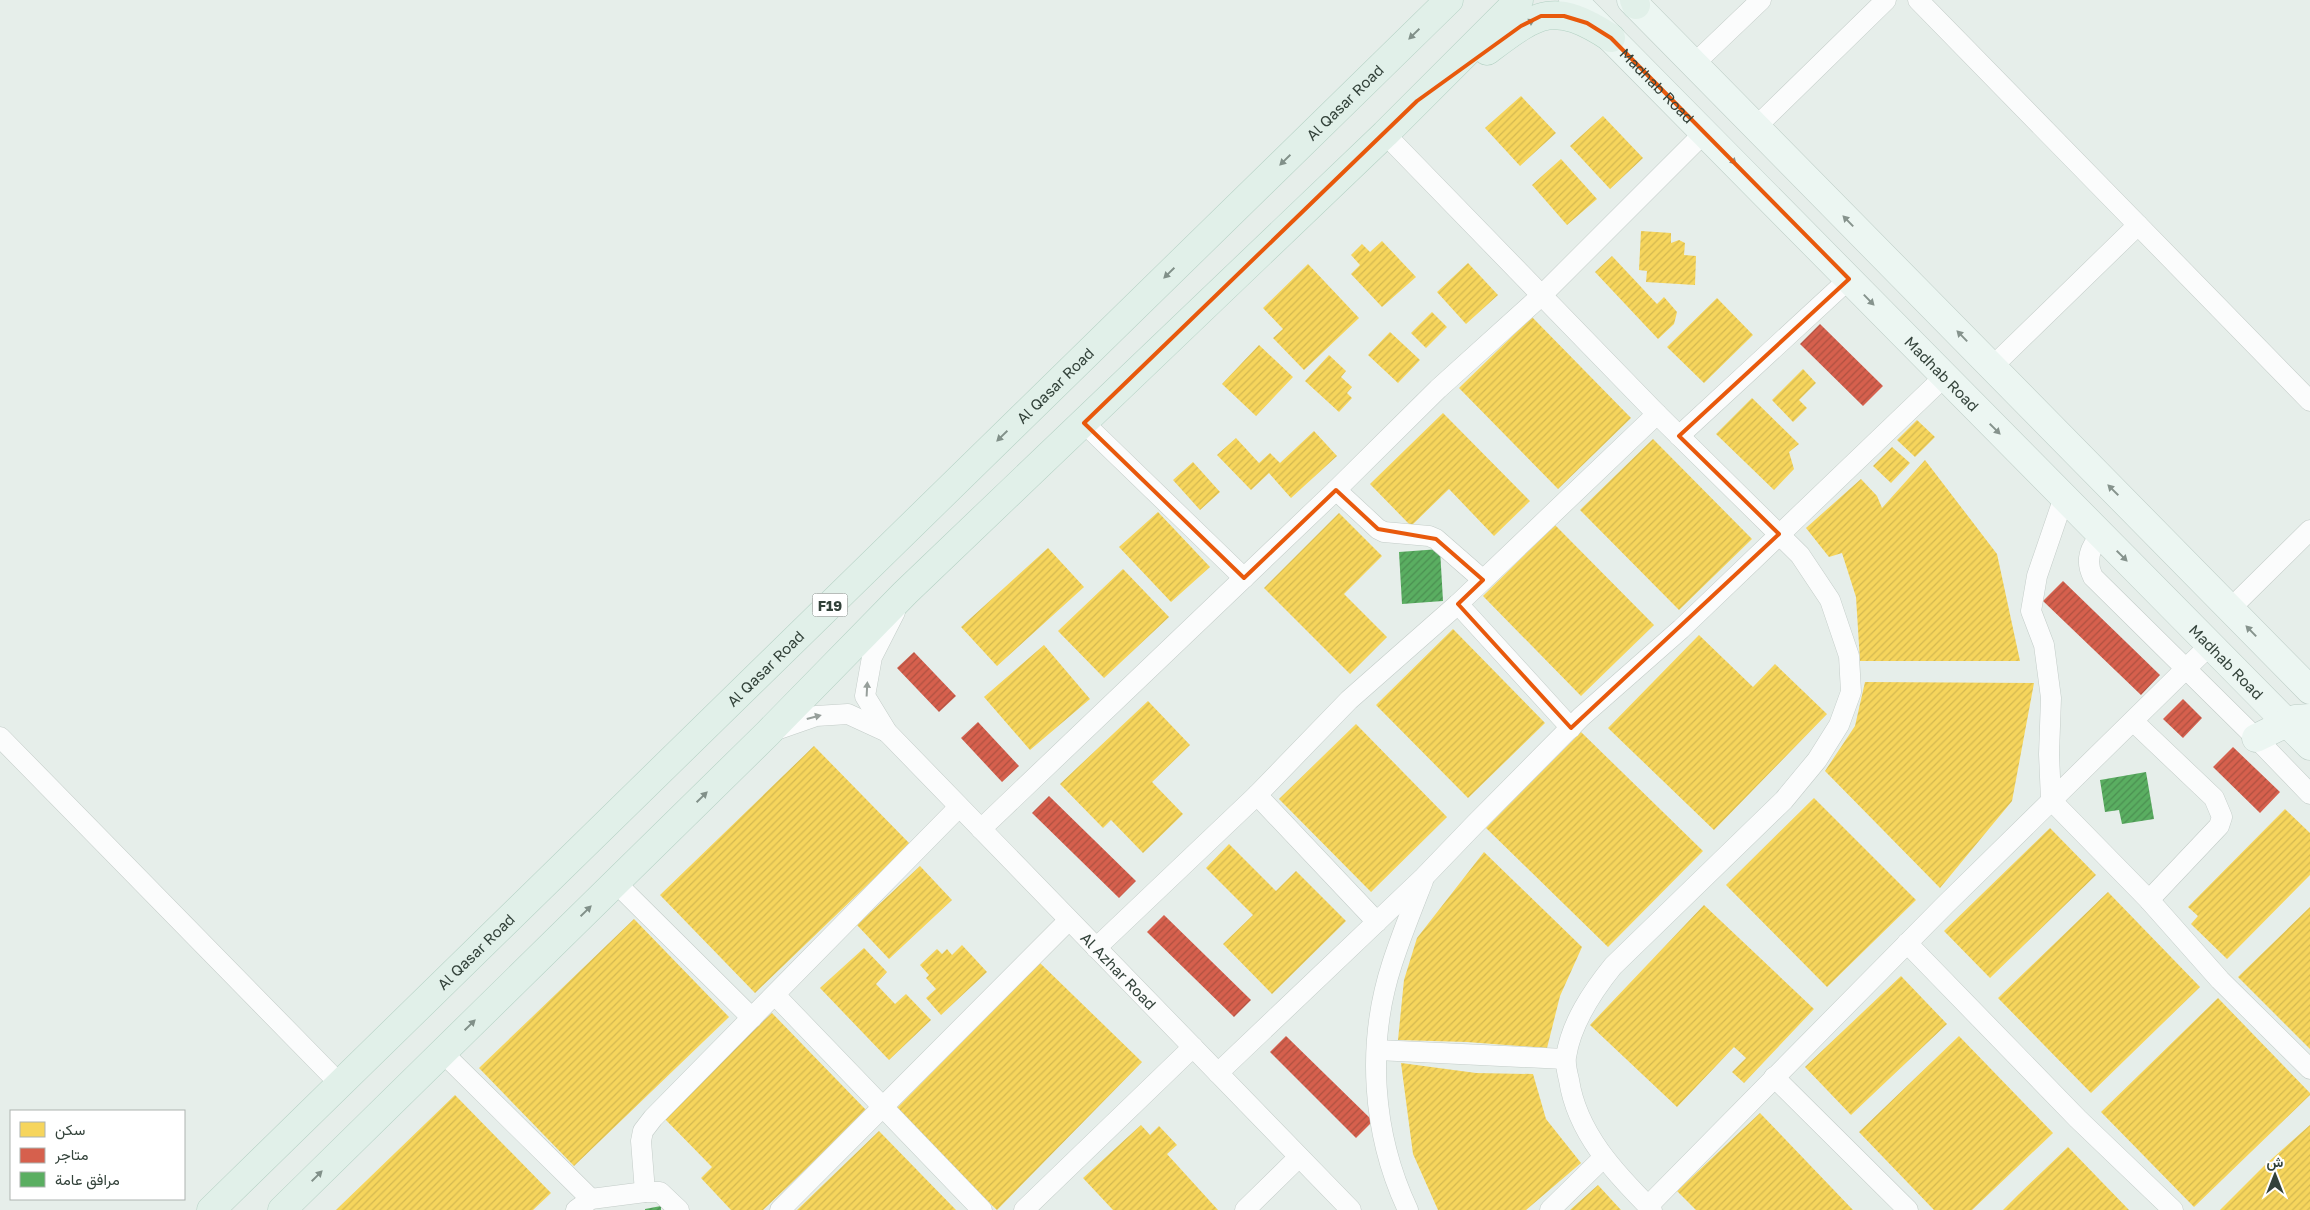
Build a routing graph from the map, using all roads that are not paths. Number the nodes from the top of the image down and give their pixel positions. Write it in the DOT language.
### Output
graph roads {
  1 [pos="1448,0"];
  2 [pos="1519,0"];
  3 [pos="1573,0"];
  4 [pos="1761,0"];
  5 [pos="1886,0"];
  6 [pos="1918,0"];
  7 [pos="1634,2"];
  8 [pos="1611,38"];
  9 [pos="1694,64"];
  10 [pos="1417,102"];
  11 [pos="1756,126"];
  12 [pos="1704,133"];
  13 [pos="1384,134"];
  14 [pos="2138,224"];
  15 [pos="1849,279"];
  16 [pos="1542,295"];
  17 [pos="1992,367"];
  18 [pos="1944,377"];
  19 [pos="2310,401"];
  20 [pos="1657,414"];
  21 [pos="1084,422"];
  22 [pos="1679,436"];
  23 [pos="1336,490"];
  24 [pos="2064,497"];
  25 [pos="2310,530"];
  26 [pos="1779,534"];
  27 [pos="2102,535"];
  28 [pos="1244,578"];
  29 [pos="1483,580"];
  30 [pos="905,592"];
  31 [pos="1458,604"];
  32 [pos="2230,609"];
  33 [pos="2210,645"];
  34 [pos="2273,653"];
  35 [pos="2230,665"];
  36 [pos="2187,669"];
  37 [pos="2310,690"];
  38 [pos="2298,720"];
  39 [pos="2134,722"];
  40 [pos="1572,728"];
  41 [pos="887,732"];
  42 [pos="768,733"];
  43 [pos="0,737"];
  44 [pos="2256,738"];
  45 [pos="2310,746"];
  46 [pos="2310,794"];
  47 [pos="1257,795"];
  48 [pos="2051,800"];
  49 [pos="959,807"];
  50 [pos="981,829"];
  51 [pos="1424,877"];
  52 [pos="615,882"];
  53 [pos="2149,900"];
  54 [pos="1069,920"];
  55 [pos="1378,922"];
  56 [pos="1907,943"];
  57 [pos="1096,948"];
  58 [pos="774,995"];
  59 [pos="752,1018"];
  60 [pos="1193,1047"];
  61 [pos="1377,1050"];
  62 [pos="442,1052"];
  63 [pos="1565,1059"];
  64 [pos="2310,1069"];
  65 [pos="1218,1073"];
  66 [pos="1774,1077"];
  67 [pos="340,1084"];
  68 [pos="883,1108"];
  69 [pos="1299,1157"];
  70 [pos="1603,1158"];
  71 [pos="645,1192"];
  72 [pos="583,1204"];
  73 [pos="1650,1208"];
  74 [pos="211,1210"];
  75 [pos="282,1210"];
  76 [pos="679,1210"];
  77 [pos="780,1210"];
  78 [pos="982,1210"];
  79 [pos="1024,1210"];
  80 [pos="1245,1210"];
  81 [pos="1351,1210"];
  82 [pos="1408,1210"];
  83 [pos="1550,1210"];
  84 [pos="1908,1210"];
  85 [pos="2173,1210"];
  1 -- 67 [label="main road, Al Qasar Road / F19, one-way"];
  2 -- 10 [label="main road"];
  3 -- 8 [label="main road, Madhab Road"];
  4 -- 9 [label="street"];
  5 -- 11 [label="street"];
  6 -- 14 [label="street"];
  7 -- 9 [label="main road"];
  10 -- 8 [label="main road, one-way"];
  8 -- 12 [label="main road, Madhab Road"];
  9 -- 11 [label="main road"];
  10 -- 13 [label="main road"];
  17 -- 11 [label="main road, one-way"];
  12 -- 15 [label="main road, Madhab Road, one-way"];
  12 -- 16 [label="street"];
  13 -- 16 [label="street"];
  13 -- 21 [label="main road"];
  14 -- 17 [label="street"];
  14 -- 19 [label="street"];
  15 -- 18 [label="main road, Madhab Road, one-way"];
  15 -- 22 [label="street"];
  16 -- 20 [label="street"];
  16 -- 23 [label="street"];
  32 -- 17 [label="main road, one-way"];
  18 -- 24 [label="main road, Madhab Road, one-way"];
  18 -- 26 [label="street"];
  20 -- 22 [label="street"];
  20 -- 29 [label="street"];
  21 -- 28 [label="street"];
  21 -- 30 [label="main road"];
  22 -- 26 [label="street"];
  23 -- 28 [label="street"];
  23 -- 29 [label="street"];
  24 -- 27 [label="main road, Madhab Road"];
  24 -- 48 [label="street"];
  25 -- 32 [label="street"];
  26 -- 40 [label="street"];
  26 -- 63 [label="street"];
  27 -- 33 [label="main road, Madhab Road, one-way"];
  27 -- 36 [label="street"];
  28 -- 50 [label="street"];
  29 -- 31 [label="street"];
  41 -- 30 [label="street, Al Azhar Road, one-way"];
  30 -- 42 [label="main road"];
  31 -- 40 [label="street"];
  31 -- 47 [label="street"];
  34 -- 32 [label="main road, one-way"];
  33 -- 35 [label="main road, Madhab Road"];
  33 -- 36 [label="street"];
  34 -- 35 [label="main road"];
  34 -- 37 [label="main road"];
  35 -- 38 [label="main road, Madhab Road"];
  36 -- 39 [label="street"];
  36 -- 44 [label="street"];
  38 -- 44 [label="main road"];
  38 -- 45 [label="main road, Madhab Road"];
  39 -- 48 [label="street"];
  39 -- 53 [label="street"];
  40 -- 51 [label="street"];
  42 -- 41 [label="street, Al Azhar Road, one-way"];
  41 -- 49 [label="street, Al Azhar Road"];
  52 -- 42 [label="main road, one-way"];
  43 -- 67 [label="street"];
  44 -- 46 [label="street"];
  47 -- 55 [label="street"];
  47 -- 57 [label="street"];
  48 -- 53 [label="street"];
  48 -- 56 [label="street"];
  49 -- 50 [label="street, Al Azhar Road"];
  49 -- 58 [label="street"];
  50 -- 54 [label="street, Al Azhar Road"];
  51 -- 55 [label="street"];
  51 -- 61 [label="street"];
  52 -- 59 [label="street"];
  62 -- 52 [label="main road, one-way"];
  53 -- 64 [label="street"];
  54 -- 57 [label="street, Al Azhar Road"];
  54 -- 68 [label="street"];
  55 -- 65 [label="street"];
  56 -- 66 [label="street"];
  56 -- 85 [label="street"];
  57 -- 60 [label="street, Al Azhar Road"];
  58 -- 59 [label="street"];
  58 -- 68 [label="street"];
  59 -- 71 [label="street"];
  60 -- 65 [label="street, Al Azhar Road"];
  60 -- 79 [label="street"];
  61 -- 63 [label="street"];
  61 -- 82 [label="street"];
  62 -- 72 [label="street"];
  75 -- 62 [label="main road, one-way"];
  63 -- 70 [label="street"];
  65 -- 69 [label="street, Al Azhar Road"];
  66 -- 73 [label="street"];
  66 -- 84 [label="street"];
  67 -- 74 [label="main road, Al Qasar Road / F19"];
  68 -- 77 [label="street"];
  68 -- 78 [label="street"];
  69 -- 80 [label="street"];
  69 -- 81 [label="street, Al Azhar Road"];
  70 -- 73 [label="street"];
  70 -- 83 [label="street"];
  71 -- 72 [label="street"];
  71 -- 76 [label="street"];
}
